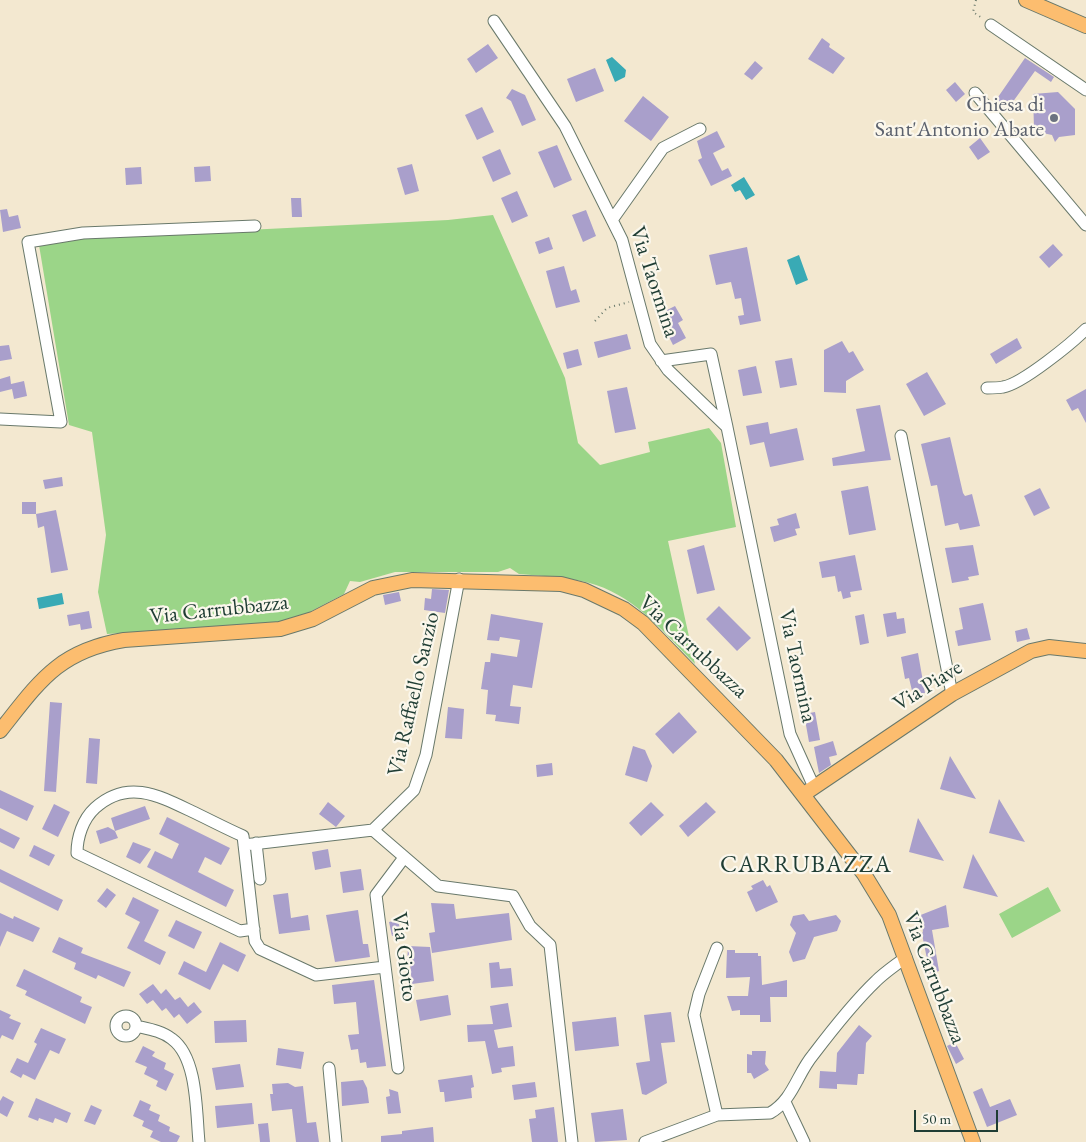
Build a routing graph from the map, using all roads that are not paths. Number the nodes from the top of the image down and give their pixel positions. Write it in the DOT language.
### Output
graph roads {
  1 [pos="1026,0"];
  2 [pos="494,21"];
  3 [pos="990,25"];
  4 [pos="1086,26"];
  5 [pos="1086,90"];
  6 [pos="975,93"];
  7 [pos="700,129"];
  8 [pos="612,220"];
  9 [pos="255,226"];
  10 [pos="1086,226"];
  11 [pos="1086,329"];
  12 [pos="661,361"];
  13 [pos="987,388"];
  14 [pos="0,419"];
  15 [pos="727,427"];
  16 [pos="901,436"];
  17 [pos="459,579"];
  18 [pos="1086,651"];
  19 [pos="952,694"];
  20 [pos="0,731"];
  21 [pos="809,791"];
  22 [pos="373,830"];
  23 [pos="256,843"];
  24 [pos="244,845"];
  25 [pos="403,858"];
  26 [pos="260,879"];
  27 [pos="254,929"];
  28 [pos="717,948"];
  29 [pos="906,957"];
  30 [pos="385,967"];
  31 [pos="136,1026"];
  32 [pos="329,1068"];
  33 [pos="398,1068"];
  34 [pos="785,1102"];
  35 [pos="717,1115"];
  36 [pos="200,1142"];
  37 [pos="336,1142"];
  38 [pos="572,1142"];
  39 [pos="645,1142"];
  40 [pos="804,1142"];
  41 [pos="973,1142"];
  1 -- 4 [label="main road"];
  2 -- 8 [label="street, Via Taormina"];
  3 -- 5 [label="street"];
  6 -- 10 [label="street"];
  7 -- 8 [label="street"];
  8 -- 12 [label="street, Via Taormina"];
  9 -- 14 [label="street"];
  11 -- 13 [label="street"];
  12 -- 15 [label="street, Via Taormina"];
  12 -- 15 [label="street"];
  15 -- 21 [label="street, Via Taormina"];
  16 -- 19 [label="street"];
  17 -- 20 [label="main road, Via Carrubbazza"];
  17 -- 21 [label="main road, Via Carrubbazza"];
  17 -- 22 [label="street, Via Raffaello Sanzio"];
  18 -- 19 [label="main road, Via Piave"];
  19 -- 21 [label="main road, Via Piave"];
  21 -- 29 [label="main road, Via Carrubbazza"];
  22 -- 23 [label="street"];
  22 -- 25 [label="street"];
  23 -- 24 [label="street"];
  23 -- 26 [label="street"];
  24 -- 27 [label="street"];
  24 -- 27 [label="street"];
  25 -- 30 [label="street, Via Giotto"];
  25 -- 38 [label="street"];
  27 -- 30 [label="street"];
  28 -- 35 [label="street"];
  29 -- 34 [label="street"];
  29 -- 41 [label="main road, Via Carrubbazza"];
  30 -- 33 [label="street, Via Giotto"];
  31 -- 36 [label="street"];
  32 -- 37 [label="street"];
  34 -- 35 [label="street"];
  34 -- 40 [label="street"];
  35 -- 39 [label="street"];
}
